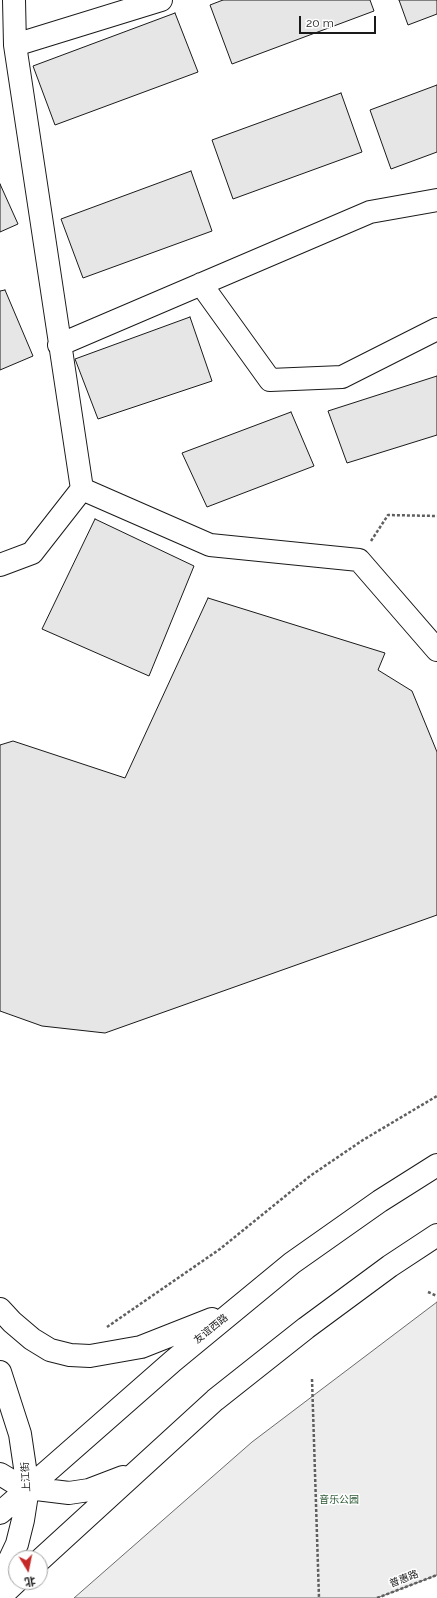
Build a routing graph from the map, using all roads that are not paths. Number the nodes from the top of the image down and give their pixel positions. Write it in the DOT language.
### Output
graph roads {
  1 [pos="14,0"];
  2 [pos="161,0"];
  3 [pos="15,45"];
  4 [pos="437,200"];
  5 [pos="201,284"];
  6 [pos="437,330"];
  7 [pos="59,345"];
  8 [pos="82,489"];
  9 [pos="0,565"];
  10 [pos="437,650"];
  11 [pos="437,1165"];
  12 [pos="437,1235"];
  13 [pos="238,1307"];
  14 [pos="0,1309"];
  15 [pos="0,1372"];
  16 [pos="136,1471"];
  17 [pos="0,1474"];
  18 [pos="28,1488"];
  19 [pos="0,1513"];
  20 [pos="48,1553"];
  21 [pos="0,1580"];
  22 [pos="8,1590"];
  23 [pos="0,1597"];
  1 -- 3 [label="street"];
  2 -- 3 [label="street"];
  3 -- 7 [label="street"];
  4 -- 5 [label="street"];
  5 -- 6 [label="street"];
  5 -- 7 [label="street"];
  7 -- 8 [label="street"];
  8 -- 9 [label="street"];
  8 -- 10 [label="street"];
  11 -- 13 [label="street, 友谊西路"];
  12 -- 16 [label="street"];
  13 -- 14 [label="street"];
  13 -- 18 [label="street, 友谊西路"];
  15 -- 18 [label="street, 上江街"];
  16 -- 18 [label="street"];
  16 -- 20 [label="street"];
  17 -- 18 [label="street"];
  18 -- 19 [label="street, 友谊西路"];
  18 -- 21 [label="street, 上江街"];
  22 -- 23 [label="street"];
}
